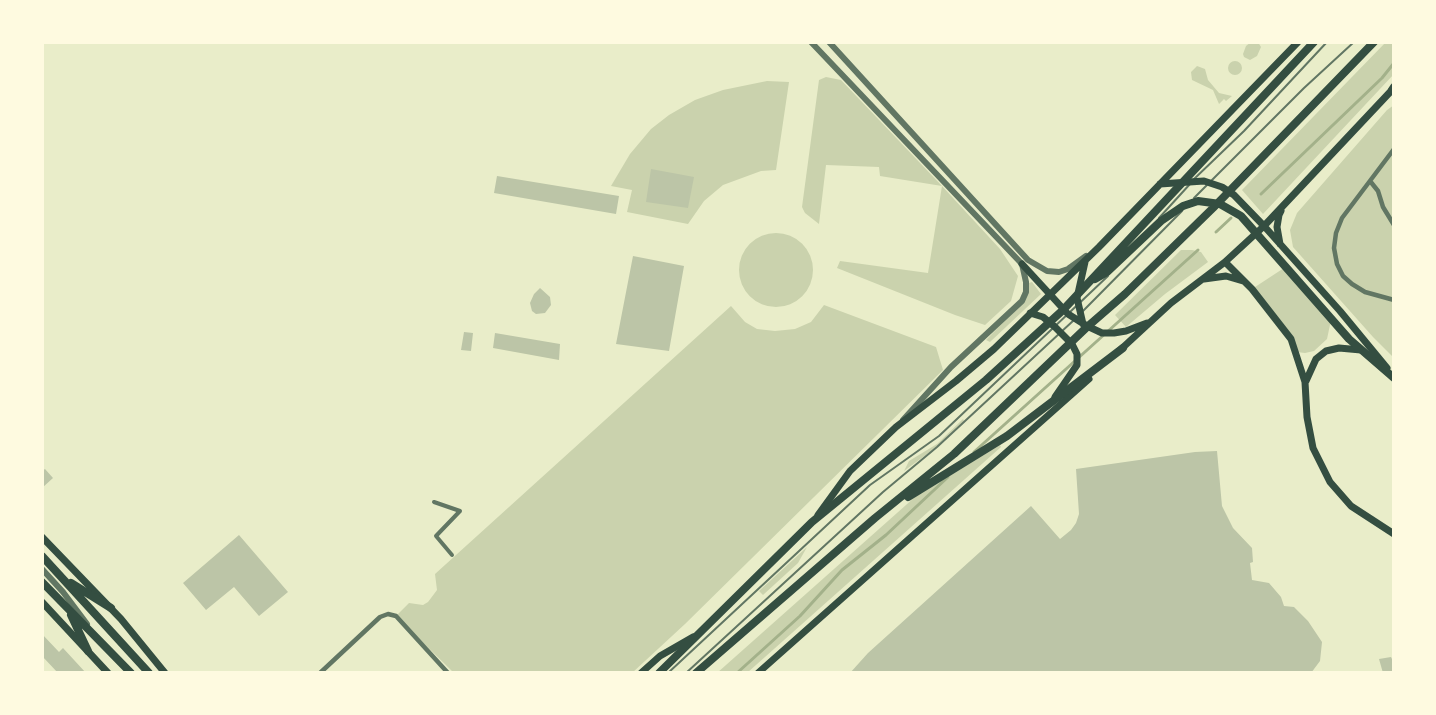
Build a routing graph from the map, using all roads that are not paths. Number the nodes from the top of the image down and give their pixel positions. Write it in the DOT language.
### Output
graph roads {
  1 [pos="811,42"];
  2 [pos="830,42"];
  3 [pos="1298,42"];
  4 [pos="1314,42"];
  5 [pos="1327,42"];
  6 [pos="1354,42"];
  7 [pos="1374,42"];
  8 [pos="1394,89"];
  9 [pos="1394,149"];
  10 [pos="930,152"];
  11 [pos="921,160"];
  12 [pos="1193,180"];
  13 [pos="1370,181"];
  14 [pos="1210,182"];
  15 [pos="1160,184"];
  16 [pos="1285,206"];
  17 [pos="1394,225"];
  18 [pos="1264,226"];
  19 [pos="1281,246"];
  20 [pos="1099,247"];
  21 [pos="1086,259"];
  22 [pos="1225,262"];
  23 [pos="1022,264"];
  24 [pos="1201,279"];
  25 [pos="1244,281"];
  26 [pos="1089,282"];
  27 [pos="1050,295"];
  28 [pos="1394,300"];
  29 [pos="1078,305"];
  30 [pos="1030,313"];
  31 [pos="1074,316"];
  32 [pos="1153,320"];
  33 [pos="1058,329"];
  34 [pos="1123,348"];
  35 [pos="1361,350"];
  36 [pos="1394,377"];
  37 [pos="1305,382"];
  38 [pos="1054,399"];
  39 [pos="896,427"];
  40 [pos="434,502"];
  41 [pos="875,518"];
  42 [pos="812,522"];
  43 [pos="1394,534"];
  44 [pos="42,537"];
  45 [pos="452,555"];
  46 [pos="42,556"];
  47 [pos="42,569"];
  48 [pos="59,575"];
  49 [pos="44,584"];
  50 [pos="42,602"];
  51 [pos="68,608"];
  52 [pos="111,608"];
  53 [pos="698,634"];
  54 [pos="96,637"];
  55 [pos="88,651"];
  56 [pos="108,673"];
  57 [pos="131,673"];
  58 [pos="149,673"];
  59 [pos="165,673"];
  60 [pos="320,673"];
  61 [pos="448,673"];
  62 [pos="641,673"];
  63 [pos="659,673"];
  64 [pos="668,673"];
  65 [pos="686,673"];
  66 [pos="696,673"];
  67 [pos="758,673"];
  1 -- 11 [label="street"];
  2 -- 10 [label="street"];
  3 -- 15 [label="main road"];
  4 -- 26 [label="highway"];
  5 -- 12 [label="lane"];
  6 -- 14 [label="lane"];
  7 -- 41 [label="highway"];
  8 -- 16 [label="main road"];
  9 -- 13 [label="street"];
  10 -- 11 [label="street"];
  10 -- 20 [label="street"];
  11 -- 23 [label="street"];
  12 -- 14 [label="main road"];
  12 -- 15 [label="main road"];
  12 -- 29 [label="lane"];
  13 -- 17 [label="street"];
  13 -- 28 [label="street"];
  14 -- 18 [label="main road"];
  14 -- 31 [label="lane"];
  15 -- 20 [label="main road"];
  16 -- 18 [label="main road"];
  16 -- 19 [label="main road"];
  18 -- 19 [label="main road"];
  18 -- 22 [label="main road"];
  19 -- 36 [label="main road"];
  20 -- 21 [label="main road"];
  21 -- 27 [label="main road"];
  21 -- 29 [label="main road"];
  22 -- 24 [label="main road"];
  22 -- 25 [label="main road"];
  23 -- 27 [label="main road"];
  23 -- 39 [label="street"];
  24 -- 25 [label="main road"];
  24 -- 32 [label="main road"];
  25 -- 37 [label="main road"];
  26 -- 35 [label="highway"];
  26 -- 42 [label="highway"];
  27 -- 30 [label="main road"];
  27 -- 31 [label="main road"];
  29 -- 31 [label="main road"];
  29 -- 31 [label="lane"];
  30 -- 33 [label="main road"];
  30 -- 39 [label="main road"];
  31 -- 32 [label="main road"];
  31 -- 33 [label="lane"];
  31 -- 33 [label="lane"];
  32 -- 34 [label="main road"];
  33 -- 38 [label="main road"];
  33 -- 64 [label="lane"];
  33 -- 65 [label="lane"];
  34 -- 38 [label="highway"];
  34 -- 67 [label="main road"];
  35 -- 36 [label="highway"];
  35 -- 37 [label="main road"];
  37 -- 43 [label="main road"];
  38 -- 41 [label="highway"];
  39 -- 42 [label="main road"];
  40 -- 45 [label="street"];
  41 -- 66 [label="highway"];
  42 -- 53 [label="highway"];
  44 -- 52 [label="main road"];
  46 -- 48 [label="main road"];
  47 -- 54 [label="street"];
  48 -- 52 [label="main road"];
  48 -- 58 [label="main road"];
  49 -- 51 [label="main road"];
  50 -- 55 [label="main road"];
  51 -- 54 [label="main road"];
  51 -- 55 [label="main road"];
  52 -- 59 [label="main road"];
  53 -- 62 [label="main road"];
  53 -- 63 [label="highway"];
  54 -- 57 [label="main road"];
  55 -- 56 [label="main road"];
  60 -- 61 [label="street"];
}
